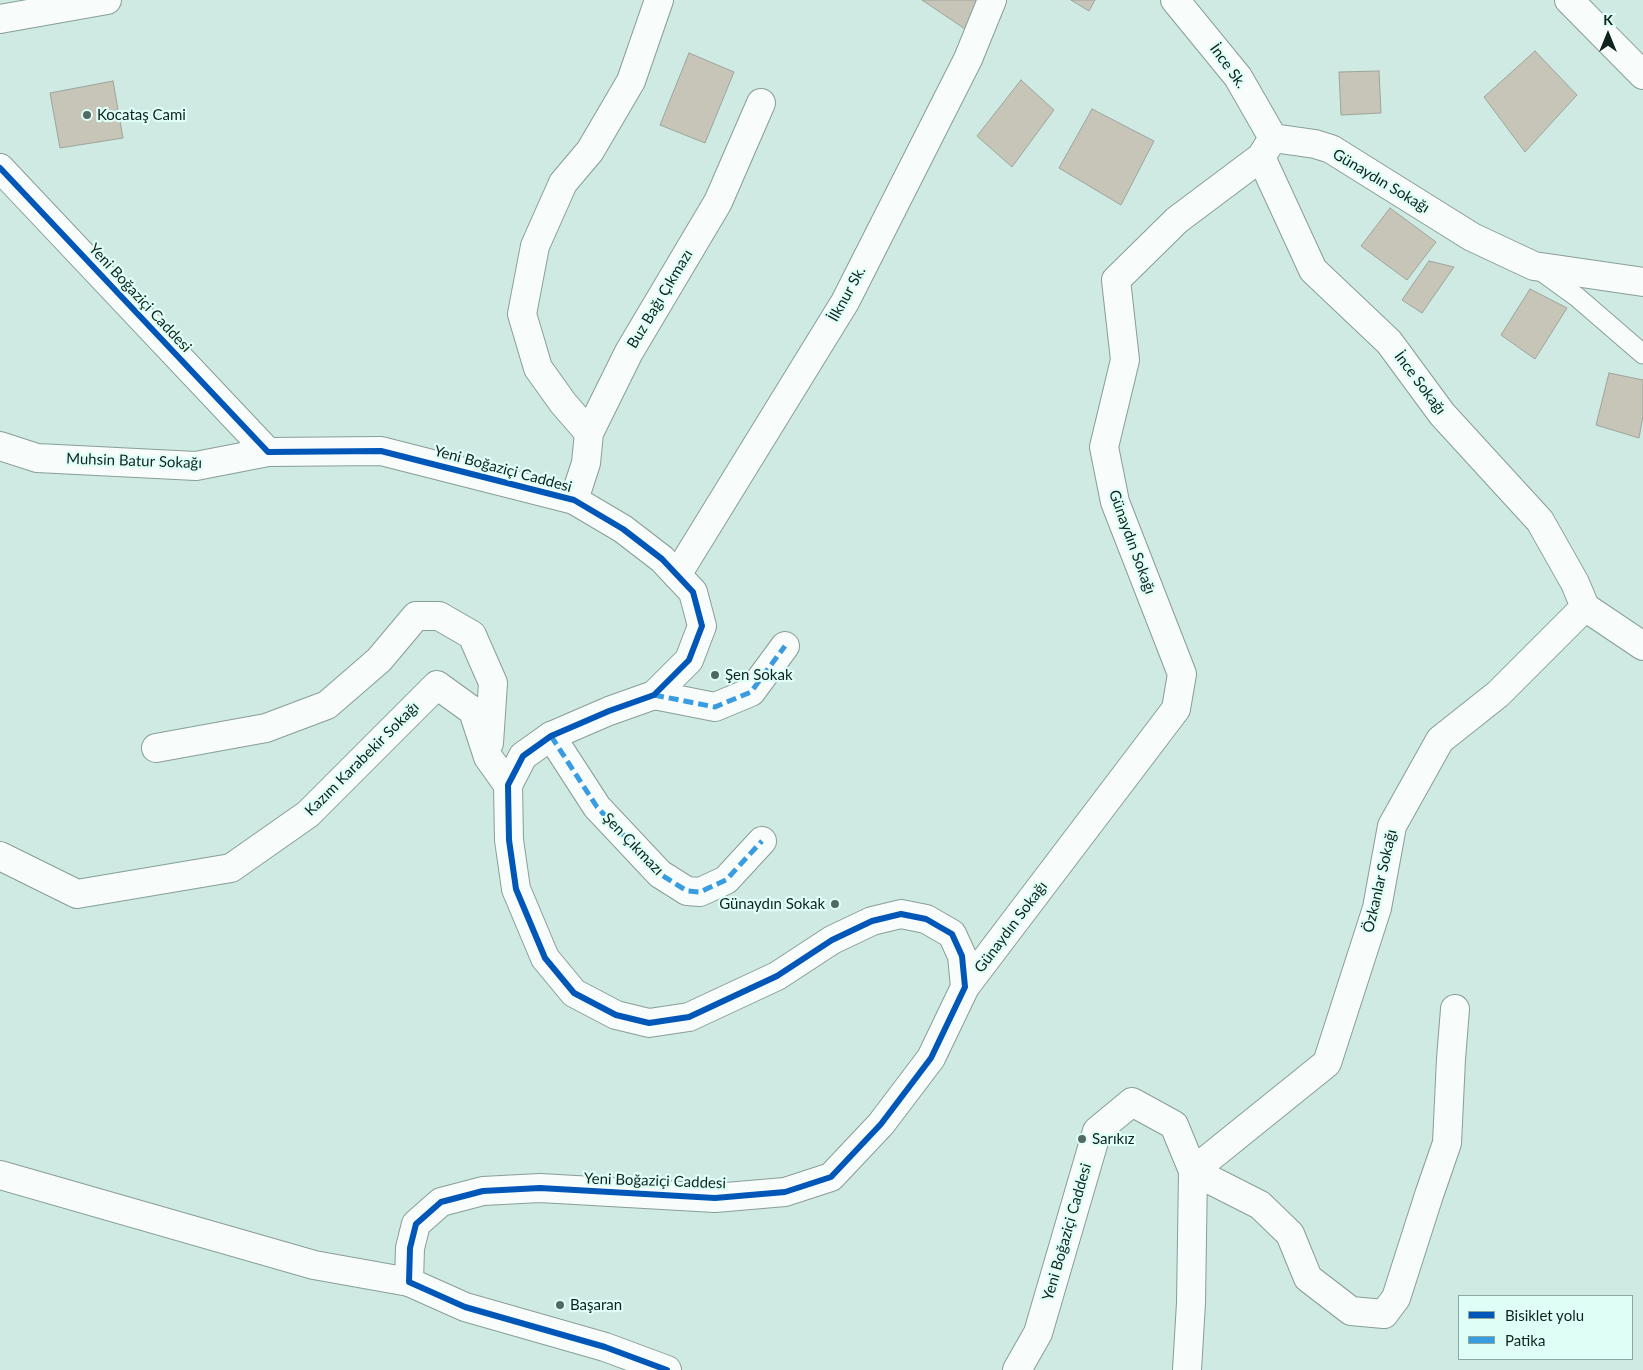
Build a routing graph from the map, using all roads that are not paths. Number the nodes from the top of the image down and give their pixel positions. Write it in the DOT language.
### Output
graph roads {
  1 [pos="108,0"];
  2 [pos="659,0"];
  3 [pos="992,0"];
  4 [pos="1011,0"];
  5 [pos="1175,0"];
  6 [pos="1569,0"];
  7 [pos="0,19"];
  8 [pos="968,59"];
  9 [pos="1643,75"];
  10 [pos="761,102"];
  11 [pos="1267,148"];
  12 [pos="0,168"];
  13 [pos="1534,266"];
  14 [pos="1643,282"];
  15 [pos="1643,354"];
  16 [pos="590,433"];
  17 [pos="0,446"];
  18 [pos="268,452"];
  19 [pos="574,500"];
  20 [pos="677,575"];
  21 [pos="1585,607"];
  22 [pos="785,646"];
  23 [pos="1643,646"];
  24 [pos="654,695"];
  25 [pos="551,736"];
  26 [pos="156,748"];
  27 [pos="488,757"];
  28 [pos="508,785"];
  29 [pos="762,842"];
  30 [pos="0,856"];
  31 [pos="965,987"];
  32 [pos="1456,1009"];
  33 [pos="1193,1171"];
  34 [pos="0,1175"];
  35 [pos="409,1282"];
  36 [pos="667,1370"];
  37 [pos="1017,1370"];
  38 [pos="1187,1370"];
  1 -- 7 [label="street"];
  2 -- 16 [label="street"];
  3 -- 8 [label="street, İlknur Sk."];
  4 -- 8 [label="street"];
  5 -- 11 [label="street, İnce Sk."];
  6 -- 9 [label="street"];
  8 -- 20 [label="street, İlknur Sk."];
  10 -- 16 [label="street, Buz Bağı Çıkmazı"];
  11 -- 13 [label="street, Günaydın Sokağı"];
  11 -- 21 [label="street, İnce Sokağı"];
  11 -- 31 [label="street, Günaydın Sokağı"];
  12 -- 18 [label="street, Yeni Boğaziçi Caddesi"];
  13 -- 14 [label="street, Günaydın Sokağı"];
  13 -- 15 [label="lane"];
  16 -- 19 [label="street, Buz Bağı Çıkmazı"];
  17 -- 18 [label="street, Muhsin Batur Sokağı"];
  18 -- 19 [label="street, Yeni Boğaziçi Caddesi"];
  19 -- 20 [label="street, Yeni Boğaziçi Caddesi"];
  20 -- 24 [label="street, Yeni Boğaziçi Caddesi"];
  21 -- 23 [label="street"];
  21 -- 33 [label="street, Özkanlar Sokağı"];
  22 -- 24 [label="street"];
  24 -- 25 [label="street, Yeni Boğaziçi Caddesi"];
  25 -- 28 [label="street, Yeni Boğaziçi Caddesi"];
  25 -- 29 [label="street, Şen Çıkmazı"];
  26 -- 27 [label="street"];
  27 -- 28 [label="street, Kazım Karabekir Sokağı"];
  27 -- 30 [label="street, Kazım Karabekir Sokağı"];
  28 -- 31 [label="street, Yeni Boğaziçi Caddesi"];
  31 -- 35 [label="street, Yeni Boğaziçi Caddesi"];
  32 -- 33 [label="street"];
  33 -- 37 [label="street, Yeni Boğaziçi Caddesi"];
  33 -- 38 [label="street, Yeni Boğaziçi Caddesi"];
  34 -- 35 [label="street"];
  35 -- 36 [label="street"];
}
